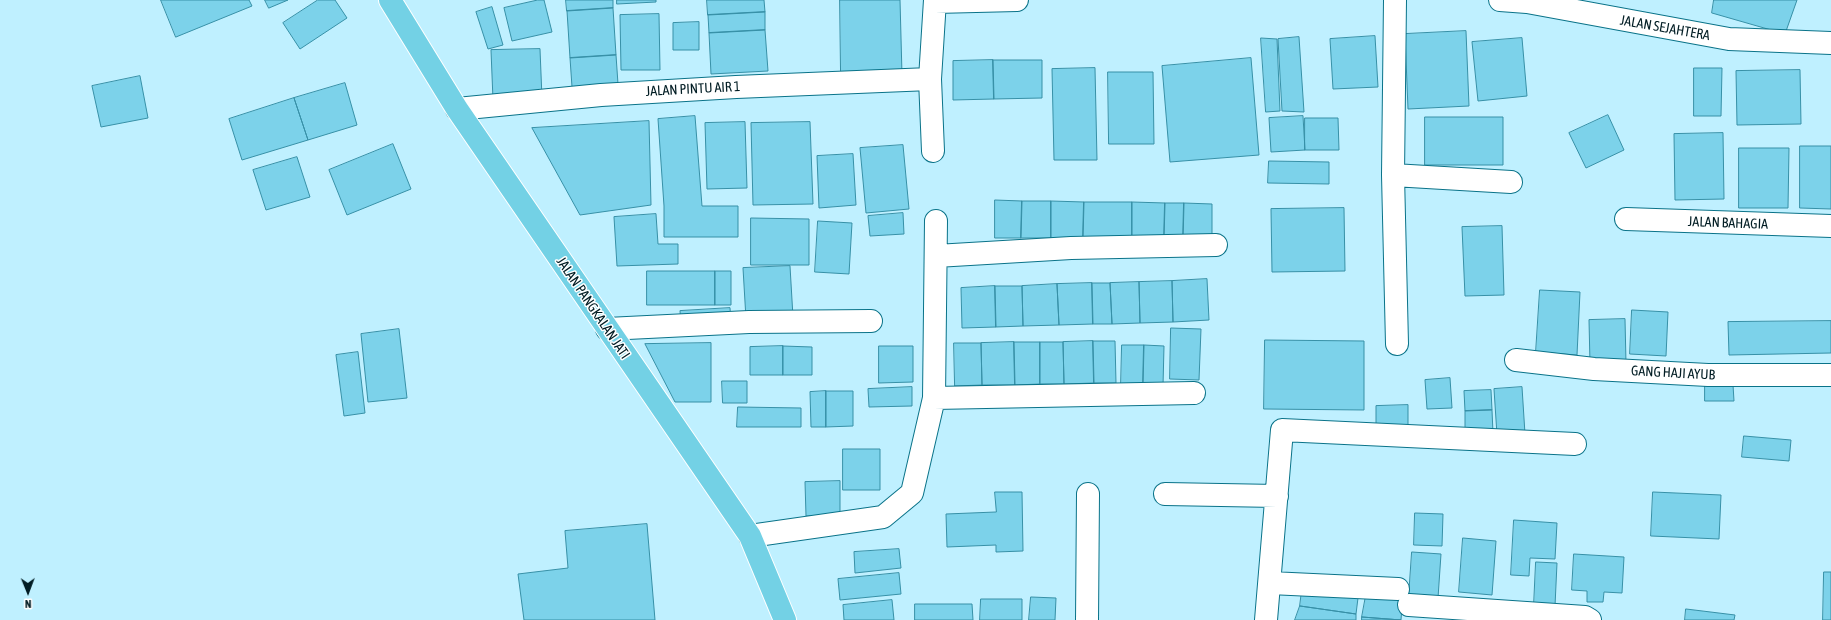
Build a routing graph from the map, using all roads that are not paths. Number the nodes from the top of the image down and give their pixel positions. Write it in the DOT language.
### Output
graph roads {
  1 [pos="390,0"];
  2 [pos="1017,0"];
  3 [pos="1394,0"];
  4 [pos="1500,0"];
  5 [pos="935,1"];
  6 [pos="1831,43"];
  7 [pos="930,79"];
  8 [pos="457,109"];
  9 [pos="933,151"];
  10 [pos="1393,175"];
  11 [pos="1510,182"];
  12 [pos="1626,219"];
  13 [pos="936,221"];
  14 [pos="1831,226"];
  15 [pos="1216,245"];
  16 [pos="936,256"];
  17 [pos="871,321"];
  18 [pos="607,329"];
  19 [pos="1397,344"];
  20 [pos="1516,360"];
  21 [pos="1831,375"];
  22 [pos="1194,393"];
  23 [pos="934,398"];
  24 [pos="1575,444"];
  25 [pos="1088,494"];
  26 [pos="1165,494"];
  27 [pos="1277,496"];
  28 [pos="750,536"];
  29 [pos="1270,583"];
  30 [pos="785,620"];
  31 [pos="1087,620"];
  32 [pos="1266,620"];
  33 [pos="1590,620"];
  1 -- 8 [label="main road, JALAN PANGKALAN JATI"];
  2 -- 5 [label="street"];
  3 -- 10 [label="street"];
  4 -- 6 [label="street, JALAN SEJAHTERA"];
  5 -- 7 [label="street"];
  7 -- 8 [label="street, JALAN PINTU AIR 1"];
  7 -- 9 [label="street"];
  8 -- 18 [label="main road, JALAN PANGKALAN JATI"];
  10 -- 11 [label="street"];
  10 -- 19 [label="street"];
  12 -- 14 [label="street, JALAN BAHAGIA"];
  13 -- 16 [label="street"];
  15 -- 16 [label="street"];
  16 -- 23 [label="street"];
  17 -- 18 [label="street"];
  18 -- 28 [label="main road, JALAN PANGKALAN JATI"];
  20 -- 21 [label="street, GANG HAJI AYUB"];
  22 -- 23 [label="street"];
  23 -- 28 [label="street"];
  24 -- 27 [label="street"];
  25 -- 31 [label="street"];
  26 -- 27 [label="street"];
  27 -- 29 [label="street"];
  28 -- 30 [label="main road, JALAN PANGKALAN JATI"];
  29 -- 32 [label="street"];
  29 -- 33 [label="street"];
}
